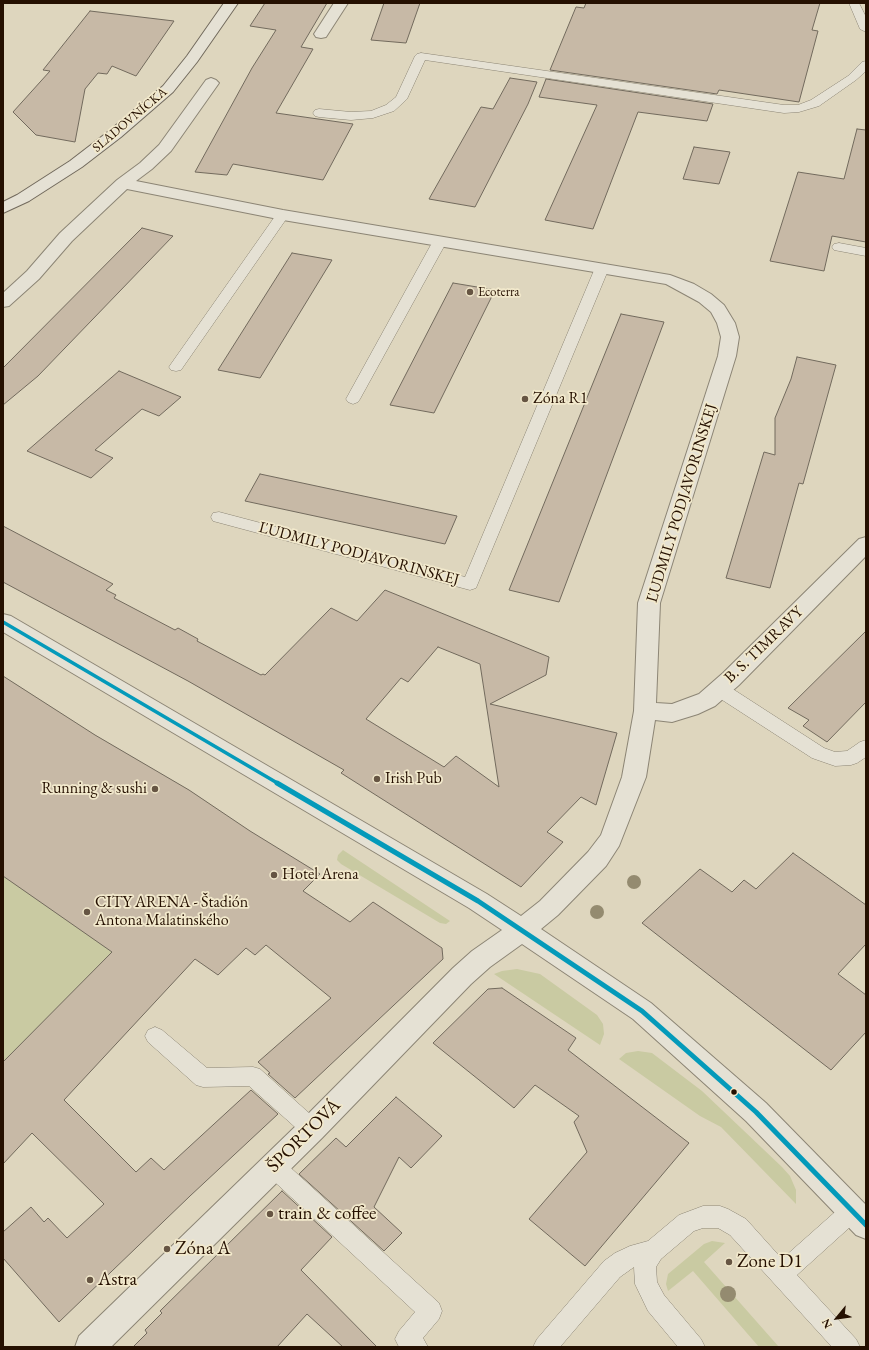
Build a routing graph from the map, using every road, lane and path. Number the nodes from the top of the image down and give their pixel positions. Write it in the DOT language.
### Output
graph roads {
  1 [pos="231,3"];
  2 [pos="340,3"];
  3 [pos="854,3"];
  4 [pos="866,29"];
  5 [pos="321,34"];
  6 [pos="866,64"];
  7 [pos="211,83"];
  8 [pos="319,113"];
  9 [pos="123,183"];
  10 [pos="3,208"];
  11 [pos="283,215"];
  12 [pos="440,241"];
  13 [pos="839,247"];
  14 [pos="866,252"];
  15 [pos="602,268"];
  16 [pos="3,302"];
  17 [pos="176,367"];
  18 [pos="353,399"];
  19 [pos="219,517"];
  20 [pos="865,547"];
  21 [pos="3,622"];
  22 [pos="719,689"];
  23 [pos="645,711"];
  24 [pos="866,747"];
  25 [pos="522,930"];
  26 [pos="155,1036"];
  27 [pos="312,1129"];
  28 [pos="273,1166"];
  29 [pos="859,1218"];
  30 [pos="653,1251"];
  31 [pos="782,1274"];
  32 [pos="90,1347"];
  33 [pos="416,1347"];
  34 [pos="544,1347"];
  35 [pos="693,1347"];
  36 [pos="848,1347"];
  1 -- 10 [label="street, SLADOVNÍCKA"];
  2 -- 5 [label="street"];
  3 -- 4 [label="lane"];
  6 -- 8 [label="lane"];
  7 -- 9 [label="street"];
  9 -- 11 [label="street, ĽUDMILY PODJAVORINSKEJ"];
  9 -- 16 [label="street"];
  11 -- 12 [label="street, ĽUDMILY PODJAVORINSKEJ"];
  11 -- 17 [label="lane"];
  12 -- 15 [label="street, ĽUDMILY PODJAVORINSKEJ"];
  12 -- 18 [label="lane"];
  13 -- 14 [label="lane"];
  15 -- 19 [label="lane, ĽUDMILY PODJAVORINSKEJ"];
  15 -- 23 [label="street, ĽUDMILY PODJAVORINSKEJ"];
  20 -- 22 [label="street, B. S. TIMRAVY"];
  21 -- 25 [label="street"];
  22 -- 23 [label="street, B. S. TIMRAVY"];
  22 -- 24 [label="lane"];
  23 -- 25 [label="street, ĽUDMILY PODJAVORINSKEJ"];
  25 -- 27 [label="street, ŠPORTOVÁ"];
  25 -- 29 [label="street"];
  26 -- 27 [label="lane"];
  27 -- 28 [label="street, ŠPORTOVÁ"];
  28 -- 32 [label="street, ŠPORTOVÁ"];
  28 -- 33 [label="lane"];
  29 -- 31 [label="lane"];
  30 -- 31 [label="lane"];
  30 -- 34 [label="lane"];
  30 -- 35 [label="lane"];
  31 -- 36 [label="lane"];
}
